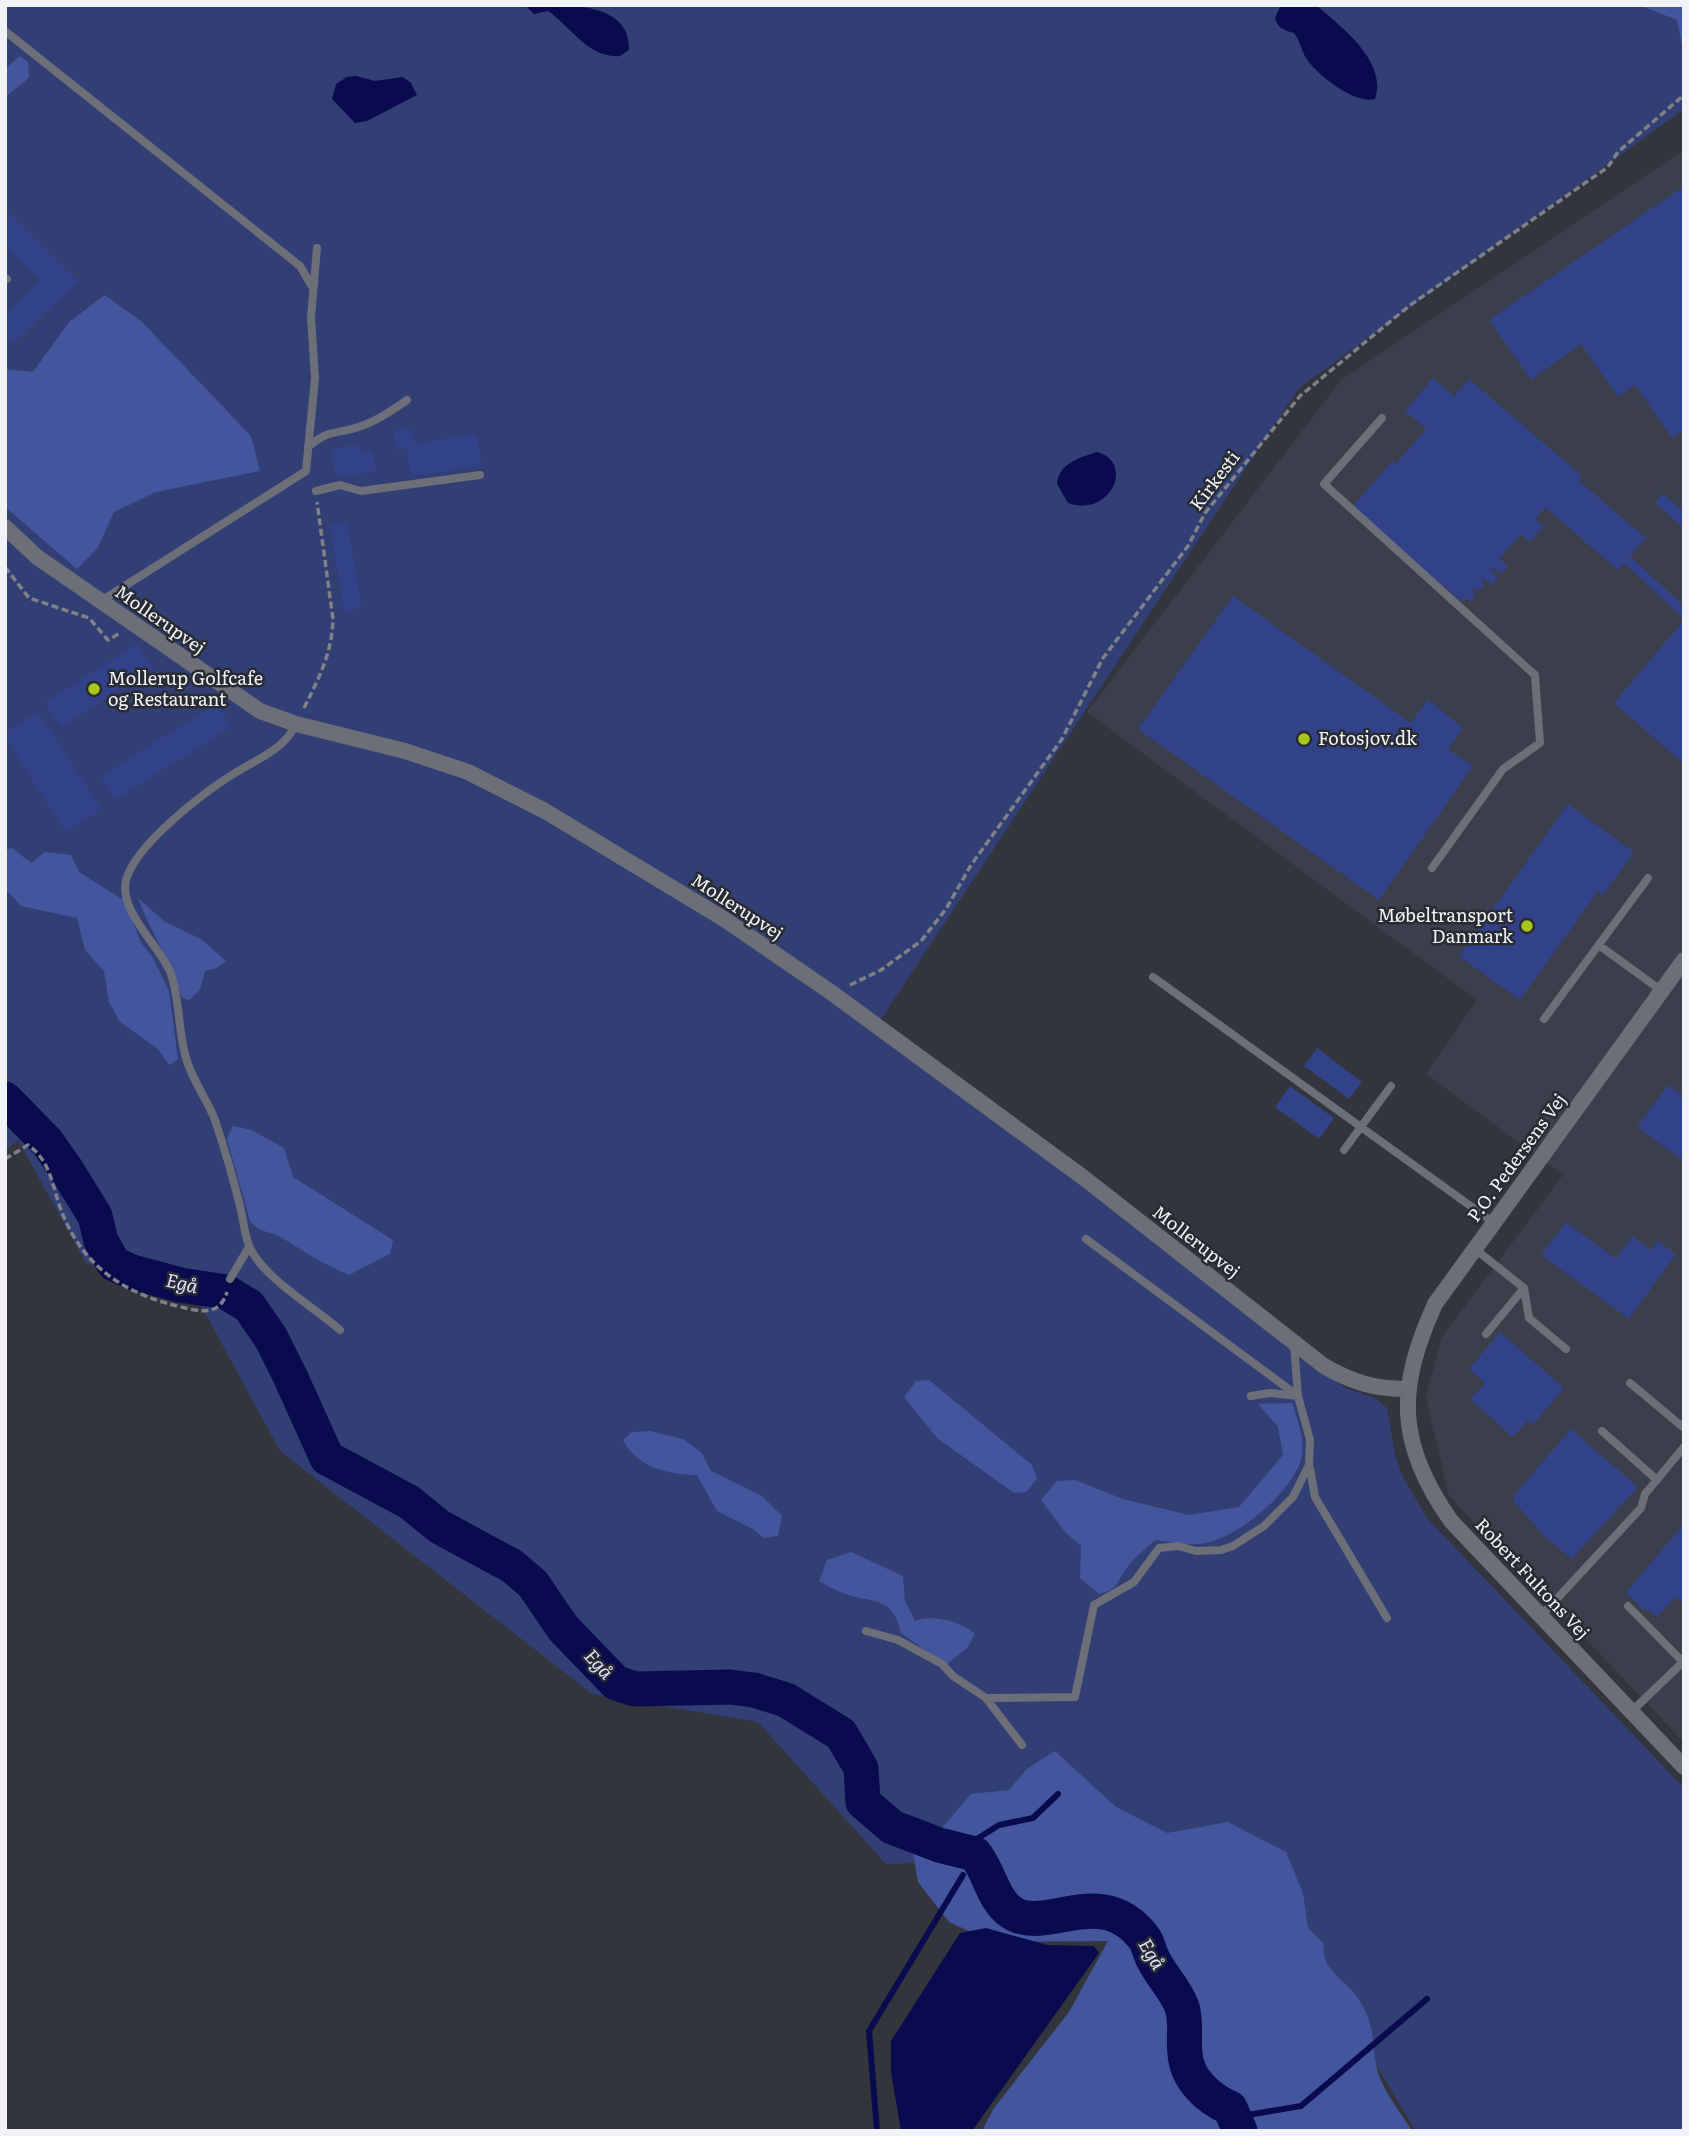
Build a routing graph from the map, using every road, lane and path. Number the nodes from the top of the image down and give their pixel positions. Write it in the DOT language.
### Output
graph roads {
  1 [pos="5,31"];
  2 [pos="1684,95"];
  3 [pos="317,248"];
  4 [pos="313,292"];
  5 [pos="407,400"];
  6 [pos="1382,418"];
  7 [pos="308,447"];
  8 [pos="480,475"];
  9 [pos="316,491"];
  10 [pos="5,527"];
  11 [pos="5,567"];
  12 [pos="101,601"];
  13 [pos="134,625"];
  14 [pos="296,724"];
  15 [pos="1432,868"];
  16 [pos="1648,878"];
  17 [pos="1600,946"];
  18 [pos="1684,960"];
  19 [pos="1153,977"];
  20 [pos="1662,991"];
  21 [pos="832,993"];
  22 [pos="1544,1019"];
  23 [pos="1391,1086"];
  24 [pos="1361,1127"];
  25 [pos="1343,1150"];
  26 [pos="5,1159"];
  27 [pos="1494,1223"];
  28 [pos="1086,1239"];
  29 [pos="249,1247"];
  30 [pos="1475,1249"];
  31 [pos="230,1279"];
  32 [pos="1524,1288"];
  33 [pos="223,1305"];
  34 [pos="340,1330"];
  35 [pos="1486,1334"];
  36 [pos="1294,1343"];
  37 [pos="1566,1349"];
  38 [pos="1630,1383"];
  39 [pos="1406,1389"];
  40 [pos="1251,1396"];
  41 [pos="1298,1396"];
  42 [pos="1684,1428"];
  43 [pos="1602,1432"];
  44 [pos="1684,1447"];
  45 [pos="1310,1465"];
  46 [pos="1657,1479"];
  47 [pos="1628,1606"];
  48 [pos="1540,1617"];
  49 [pos="1387,1618"];
  50 [pos="866,1631"];
  51 [pos="1683,1661"];
  52 [pos="986,1698"];
  53 [pos="1631,1712"];
  54 [pos="1022,1745"];
  55 [pos="1684,1767"];
  1 -- 4 [label="lane"];
  2 -- 21 [label="path, Kirkesti"];
  3 -- 4 [label="lane"];
  4 -- 7 [label="lane"];
  5 -- 7 [label="lane"];
  6 -- 15 [label="lane"];
  7 -- 12 [label="lane"];
  8 -- 9 [label="lane"];
  9 -- 14 [label="path"];
  10 -- 12 [label="street, Mollerupvej"];
  11 -- 13 [label="path"];
  12 -- 13 [label="street, Mollerupvej"];
  13 -- 14 [label="street, Mollerupvej"];
  14 -- 21 [label="street, Mollerupvej"];
  14 -- 29 [label="lane"];
  16 -- 17 [label="lane"];
  17 -- 20 [label="lane"];
  17 -- 22 [label="lane"];
  18 -- 20 [label="street, P.O. Pedersens Vej"];
  19 -- 24 [label="lane"];
  20 -- 27 [label="street, P.O. Pedersens Vej"];
  21 -- 36 [label="street, Mollerupvej"];
  23 -- 24 [label="lane"];
  24 -- 25 [label="lane"];
  24 -- 27 [label="lane"];
  26 -- 33 [label="path"];
  27 -- 30 [label="street, P.O. Pedersens Vej"];
  28 -- 41 [label="lane"];
  29 -- 31 [label="lane"];
  29 -- 34 [label="lane"];
  30 -- 32 [label="lane"];
  30 -- 39 [label="street, P.O. Pedersens Vej"];
  32 -- 35 [label="lane"];
  32 -- 37 [label="lane"];
  36 -- 39 [label="street, Mollerupvej"];
  36 -- 41 [label="lane"];
  38 -- 42 [label="lane"];
  39 -- 48 [label="street, Robert Fultons Vej"];
  40 -- 41 [label="lane"];
  41 -- 45 [label="lane"];
  43 -- 46 [label="lane"];
  44 -- 46 [label="lane"];
  45 -- 49 [label="lane"];
  45 -- 52 [label="lane"];
  46 -- 48 [label="lane"];
  47 -- 51 [label="lane"];
  48 -- 53 [label="street, Robert Fultons Vej"];
  50 -- 52 [label="lane"];
  51 -- 53 [label="lane"];
  52 -- 54 [label="lane"];
  53 -- 55 [label="street, Robert Fultons Vej"];
}
